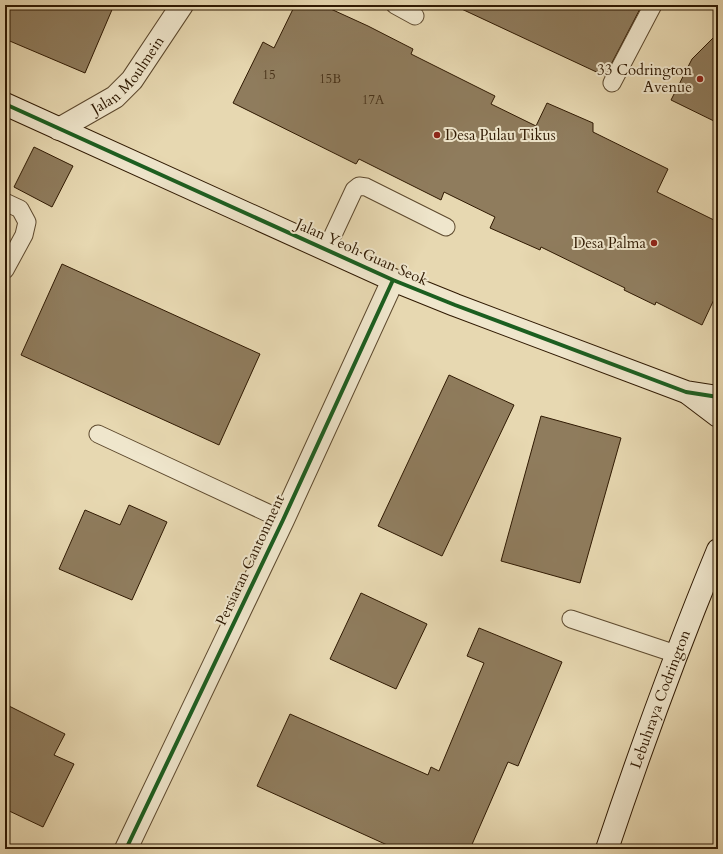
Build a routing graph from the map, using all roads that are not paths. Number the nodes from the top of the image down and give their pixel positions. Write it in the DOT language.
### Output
graph roads {
  1 [pos="182,5"];
  2 [pos="395,5"];
  3 [pos="653,5"];
  4 [pos="415,16"];
  5 [pos="612,83"];
  6 [pos="5,104"];
  7 [pos="59,129"];
  8 [pos="5,202"];
  9 [pos="446,227"];
  10 [pos="326,250"];
  11 [pos="5,270"];
  12 [pos="393,280"];
  13 [pos="686,392"];
  14 [pos="718,397"];
  15 [pos="718,416"];
  16 [pos="98,434"];
  17 [pos="283,520"];
  18 [pos="718,550"];
  19 [pos="571,619"];
  20 [pos="676,654"];
  21 [pos="126,849"];
  22 [pos="607,849"];
  1 -- 7 [label="street, Jalan Moulmein"];
  2 -- 4 [label="lane"];
  3 -- 5 [label="lane"];
  6 -- 7 [label="street, Jalan Yeoh Guan Seok"];
  7 -- 10 [label="street, Jalan Yeoh Guan Seok"];
  8 -- 11 [label="lane"];
  9 -- 10 [label="lane"];
  10 -- 12 [label="street, Jalan Yeoh Guan Seok"];
  12 -- 13 [label="street, Jalan Yeoh Guan Seok"];
  12 -- 17 [label="street, Persiaran Cantonment"];
  13 -- 14 [label="street, Jalan Yeoh Guan Seok"];
  13 -- 15 [label="street, Jalan Yeoh Guan Seok"];
  16 -- 17 [label="lane"];
  17 -- 21 [label="street, Persiaran Cantonment"];
  18 -- 20 [label="street, Lebuhraya Codrington"];
  19 -- 20 [label="lane"];
  20 -- 22 [label="street, Lebuhraya Codrington"];
}
